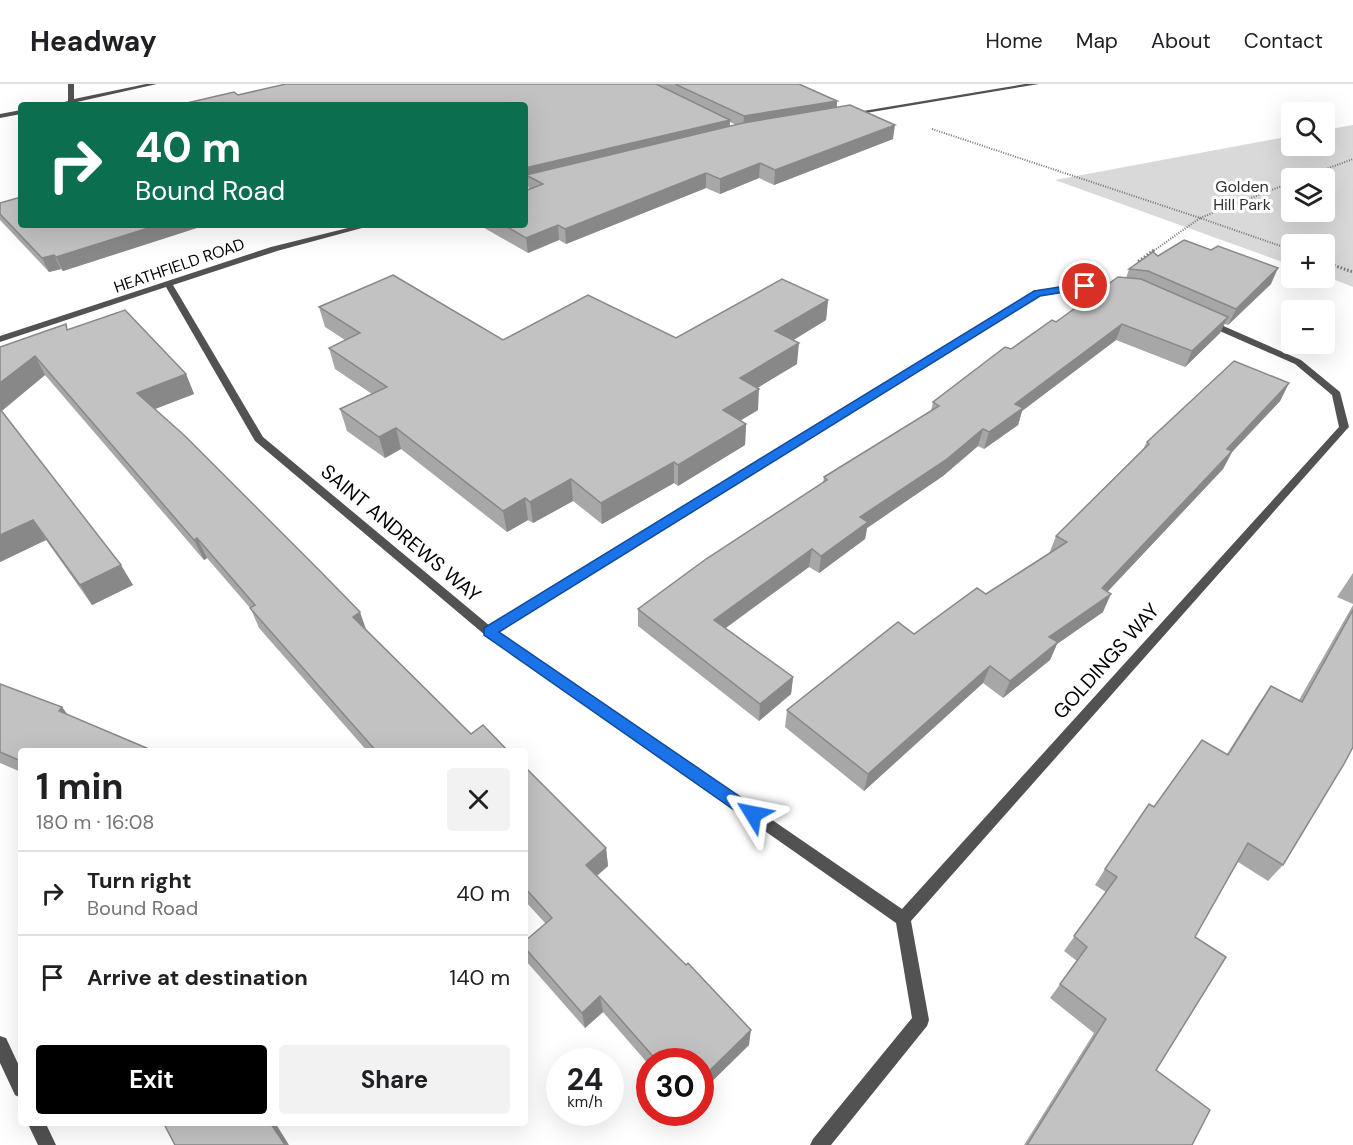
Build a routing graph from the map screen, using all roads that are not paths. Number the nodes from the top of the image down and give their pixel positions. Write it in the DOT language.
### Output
graph roads {
  1 [pos="71,84"];
  2 [pos="154,84"];
  3 [pos="1036,84"];
  4 [pos="70,102"];
  5 [pos="18,113"];
  6 [pos="839,115"];
  7 [pos="0,116"];
  8 [pos="357,228"];
  9 [pos="169,285"];
  10 [pos="1138,291"];
  11 [pos="1202,320"];
  12 [pos="0,339"];
  13 [pos="489,632"];
  14 [pos="903,919"];
  15 [pos="0,1044"];
  16 [pos="18,1083"];
  17 [pos="38,1126"];
  18 [pos="47,1145"];
  19 [pos="819,1145"];
  1 -- 4 [label="street"];
  2 -- 4 [label="street"];
  3 -- 6 [label="street"];
  5 -- 7 [label="street"];
  8 -- 9 [label="street, HEATHFIELD ROAD"];
  9 -- 12 [label="street, HEATHFIELD ROAD"];
  9 -- 13 [label="street, SAINT ANDREWS WAY"];
  10 -- 13 [label="street"];
  11 -- 14 [label="street, GOLDINGS WAY"];
  13 -- 14 [label="street, SAINT ANDREWS WAY"];
  14 -- 19 [label="street"];
  15 -- 16 [label="street"];
  17 -- 18 [label="street"];
}
